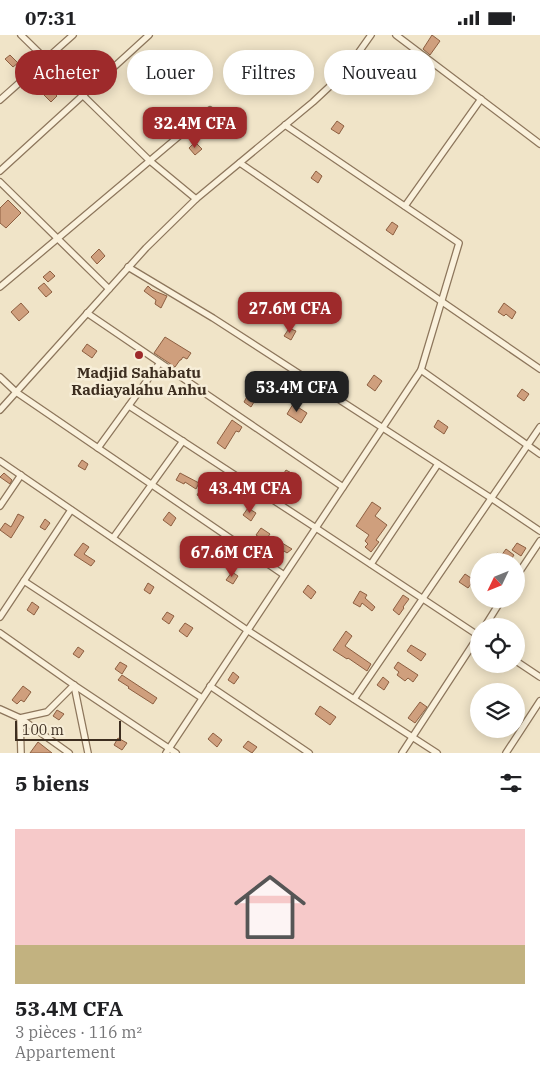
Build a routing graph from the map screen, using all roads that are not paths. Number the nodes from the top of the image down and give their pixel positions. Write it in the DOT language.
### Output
graph roads {
  1 [pos="21,35"];
  2 [pos="73,35"];
  3 [pos="149,35"];
  4 [pos="371,35"];
  5 [pos="396,35"];
  6 [pos="37,50"];
  7 [pos="56,50"];
  8 [pos="117,64"];
  9 [pos="15,87"];
  10 [pos="83,95"];
  11 [pos="481,99"];
  12 [pos="0,100"];
  13 [pos="210,110"];
  14 [pos="285,125"];
  15 [pos="540,144"];
  16 [pos="150,161"];
  17 [pos="240,163"];
  18 [pos="0,171"];
  19 [pos="0,182"];
  20 [pos="196,199"];
  21 [pos="405,206"];
  22 [pos="58,239"];
  23 [pos="128,267"];
  24 [pos="0,287"];
  25 [pos="109,289"];
  26 [pos="441,302"];
  27 [pos="86,313"];
  28 [pos="159,363"];
  29 [pos="540,369"];
  30 [pos="421,370"];
  31 [pos="0,377"];
  32 [pos="16,392"];
  33 [pos="129,406"];
  34 [pos="0,410"];
  35 [pos="382,427"];
  36 [pos="540,427"];
  37 [pos="183,441"];
  38 [pos="527,445"];
  39 [pos="98,448"];
  40 [pos="540,454"];
  41 [pos="0,461"];
  42 [pos="438,464"];
  43 [pos="21,475"];
  44 [pos="152,485"];
  45 [pos="343,487"];
  46 [pos="491,497"];
  47 [pos="0,505"];
  48 [pos="72,510"];
  49 [pos="316,528"];
  50 [pos="540,531"];
  51 [pos="113,538"];
  52 [pos="540,541"];
  53 [pos="371,564"];
  54 [pos="525,564"];
  55 [pos="284,575"];
  56 [pos="24,581"];
  57 [pos="422,599"];
  58 [pos="0,617"];
  59 [pos="248,630"];
  60 [pos="470,630"];
  61 [pos="0,633"];
  62 [pos="470,650"];
  63 [pos="525,667"];
  64 [pos="540,677"];
  65 [pos="74,685"];
  66 [pos="210,686"];
  67 [pos="202,697"];
  68 [pos="354,699"];
  69 [pos="540,701"];
  70 [pos="0,709"];
  71 [pos="20,718"];
  72 [pos="413,737"];
  73 [pos="167,751"];
  74 [pos="21,753"];
  75 [pos="70,753"];
  76 [pos="88,753"];
  77 [pos="176,753"];
  78 [pos="309,753"];
  79 [pos="402,753"];
  80 [pos="437,753"];
  81 [pos="506,753"];
  1 -- 6 [label="street"];
  2 -- 7 [label="street"];
  3 -- 8 [label="street"];
  4 -- 14 [label="street"];
  5 -- 11 [label="street"];
  9 -- 12 [label="street"];
  10 -- 16 [label="street"];
  10 -- 18 [label="street"];
  11 -- 15 [label="street"];
  11 -- 21 [label="street"];
  13 -- 16 [label="street"];
  14 -- 17 [label="street"];
  14 -- 21 [label="street"];
  16 -- 20 [label="street"];
  16 -- 22 [label="street"];
  17 -- 20 [label="street"];
  17 -- 26 [label="street"];
  19 -- 22 [label="street"];
  20 -- 23 [label="street"];
  21 -- 26 [label="street"];
  22 -- 24 [label="street"];
  22 -- 25 [label="street"];
  23 -- 25 [label="street"];
  23 -- 35 [label="street"];
  25 -- 27 [label="street"];
  26 -- 29 [label="street"];
  26 -- 30 [label="street"];
  27 -- 28 [label="street"];
  27 -- 32 [label="street"];
  28 -- 33 [label="street"];
  28 -- 45 [label="street"];
  30 -- 35 [label="street"];
  30 -- 38 [label="street"];
  31 -- 32 [label="street"];
  32 -- 34 [label="street"];
  32 -- 39 [label="street"];
  33 -- 37 [label="street"];
  33 -- 39 [label="street"];
  35 -- 42 [label="street"];
  35 -- 45 [label="street"];
  36 -- 38 [label="street"];
  37 -- 44 [label="street"];
  37 -- 49 [label="street"];
  38 -- 40 [label="street"];
  38 -- 46 [label="street"];
  39 -- 44 [label="street"];
  41 -- 43 [label="street"];
  42 -- 46 [label="street"];
  42 -- 53 [label="street"];
  43 -- 47 [label="street"];
  43 -- 48 [label="street"];
  44 -- 51 [label="street"];
  44 -- 55 [label="street"];
  45 -- 49 [label="street"];
  46 -- 50 [label="street"];
  46 -- 57 [label="street"];
  48 -- 51 [label="street"];
  48 -- 56 [label="street"];
  49 -- 53 [label="street"];
  49 -- 55 [label="street"];
  51 -- 59 [label="street"];
  52 -- 54 [label="street"];
  53 -- 57 [label="street"];
  55 -- 59 [label="street"];
  56 -- 58 [label="street"];
  56 -- 67 [label="street"];
  57 -- 60 [label="street"];
  57 -- 68 [label="street"];
  59 -- 66 [label="street"];
  59 -- 68 [label="street"];
  61 -- 65 [label="street"];
  62 -- 72 [label="street"];
  63 -- 64 [label="street"];
  65 -- 71 [label="street"];
  65 -- 73 [label="street"];
  65 -- 76 [label="street"];
  66 -- 67 [label="street"];
  66 -- 78 [label="street"];
  67 -- 73 [label="street"];
  68 -- 72 [label="street"];
  69 -- 81 [label="street"];
  70 -- 71 [label="street"];
  71 -- 74 [label="street"];
  71 -- 75 [label="street"];
  72 -- 79 [label="street"];
  72 -- 80 [label="street"];
  73 -- 77 [label="street"];
}
